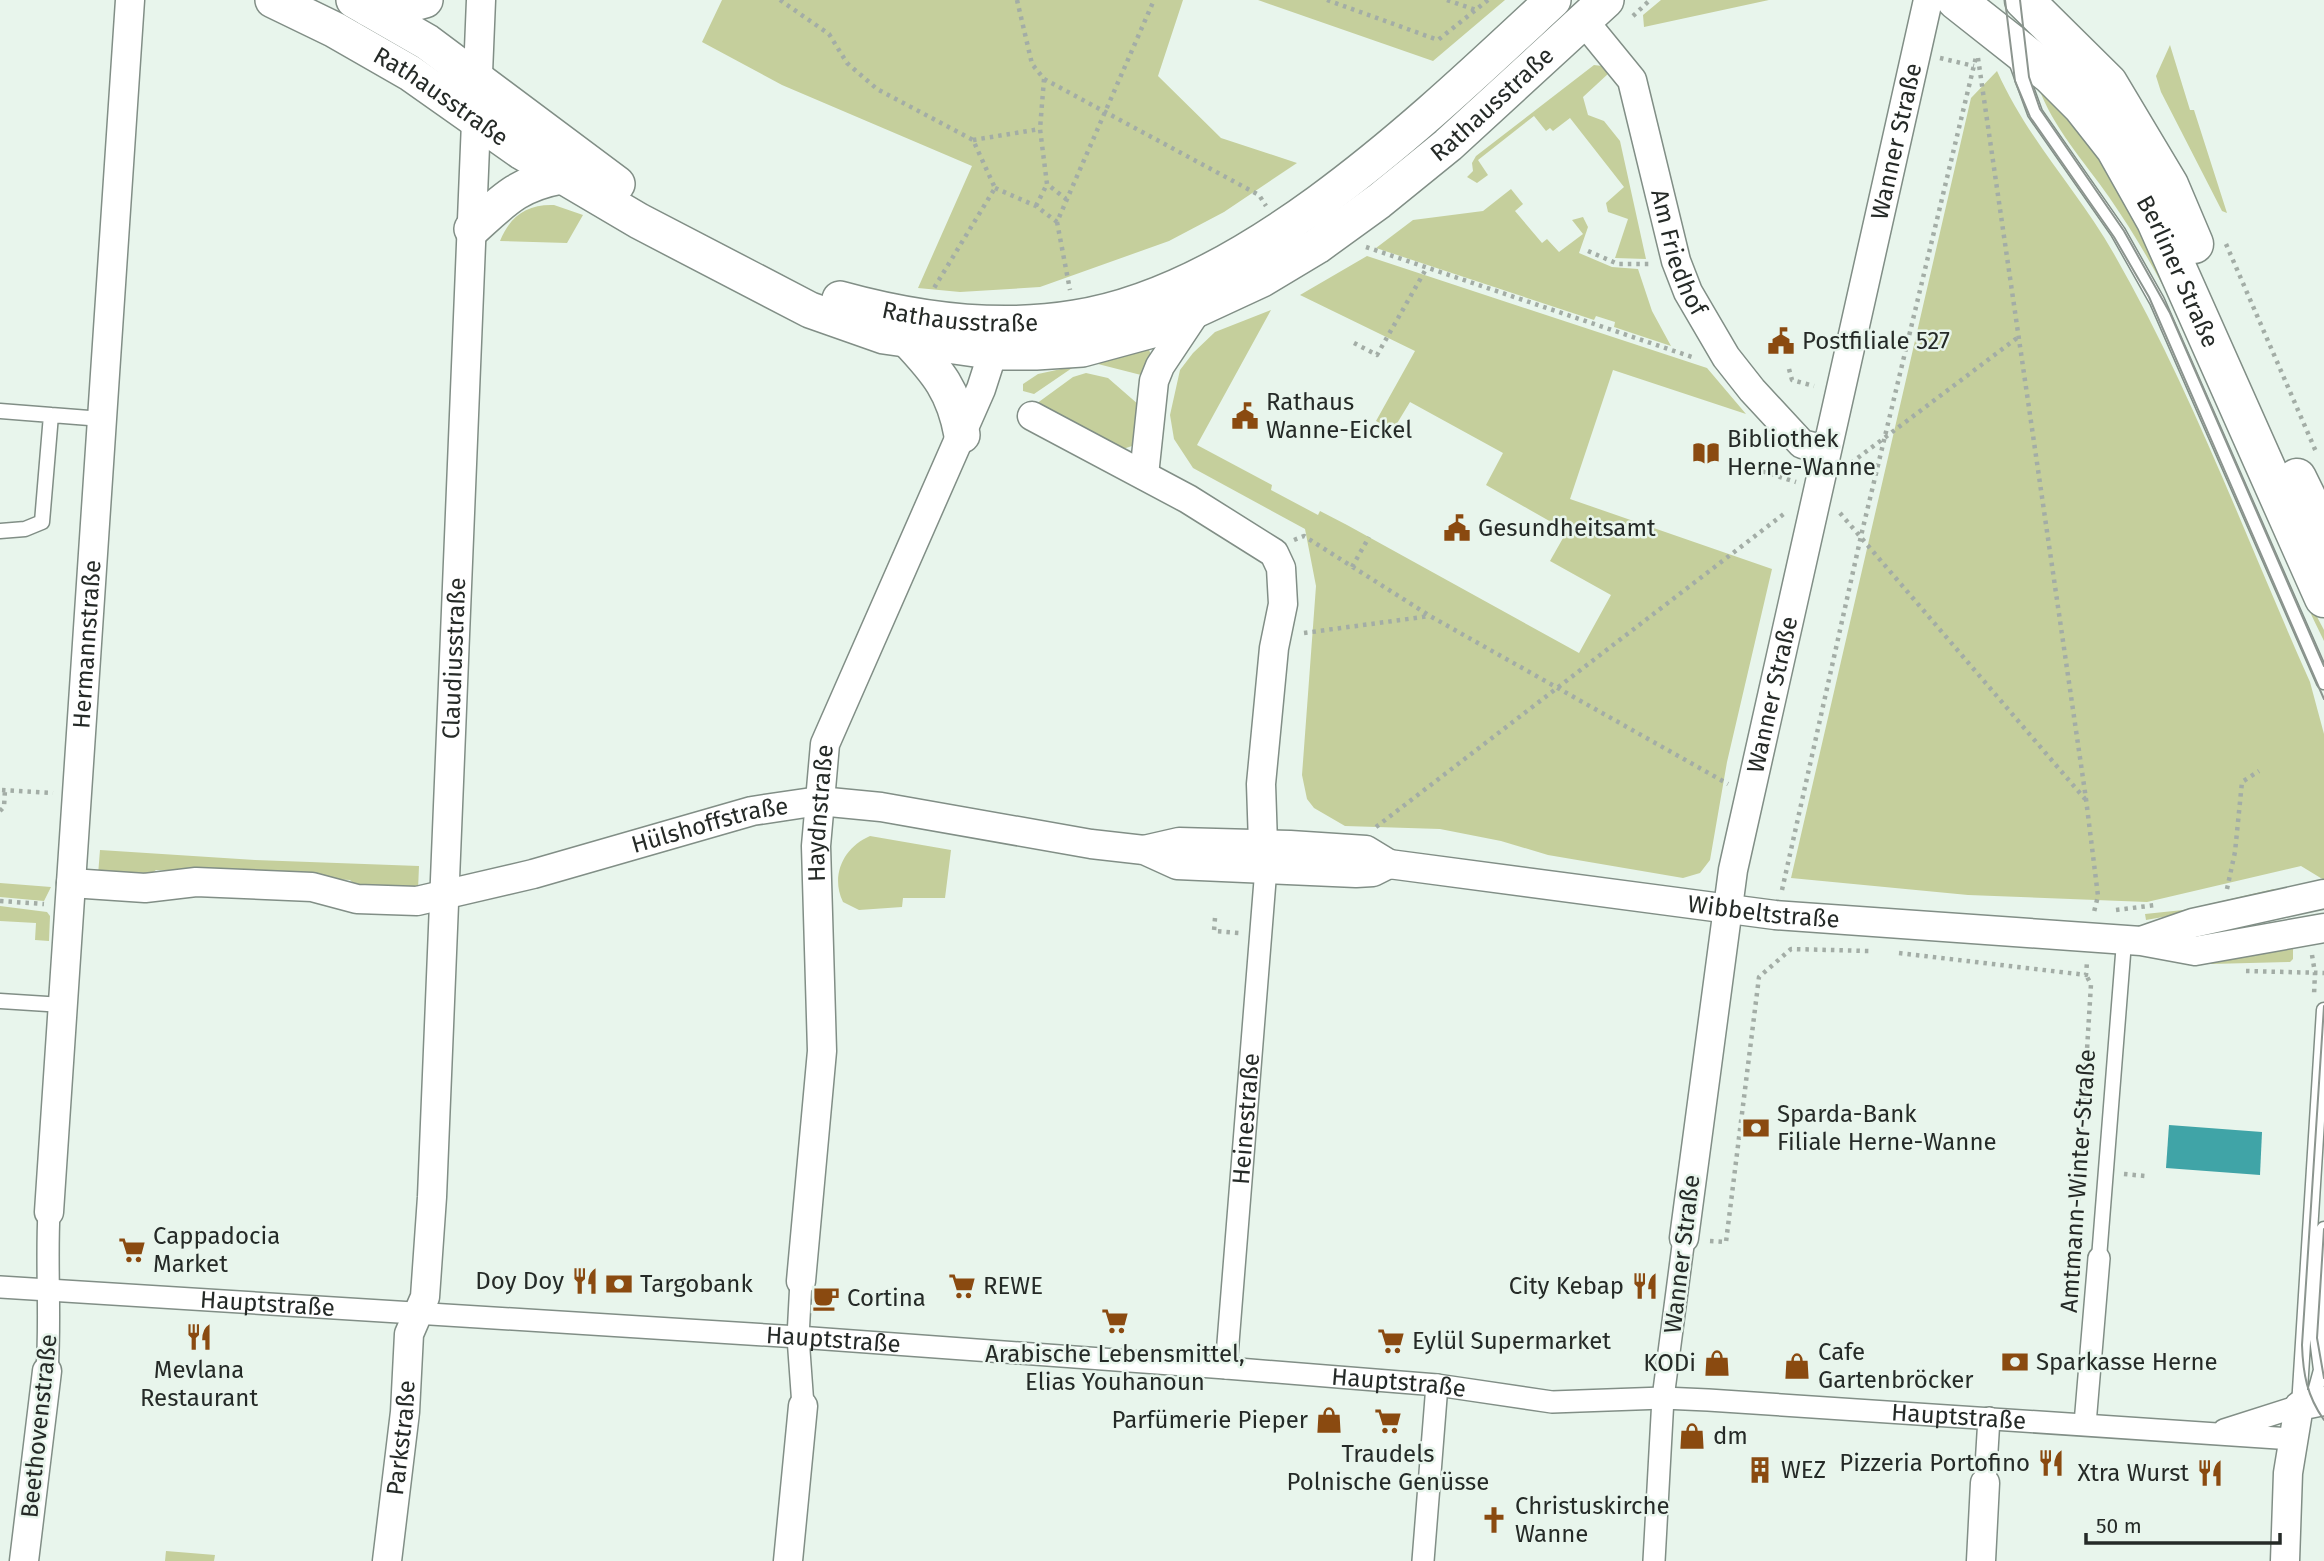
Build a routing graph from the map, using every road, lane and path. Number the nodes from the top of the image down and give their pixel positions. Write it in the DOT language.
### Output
graph roads {
  1 [pos="130,0"];
  2 [pos="273,0"];
  3 [pos="425,0"];
  4 [pos="481,0"];
  5 [pos="780,0"];
  6 [pos="1017,0"];
  7 [pos="1154,0"];
  8 [pos="1327,0"];
  9 [pos="1447,0"];
  10 [pos="1488,0"];
  11 [pos="1928,0"];
  12 [pos="1956,0"];
  13 [pos="1548,3"];
  14 [pos="361,4"];
  15 [pos="1476,10"];
  16 [pos="1595,10"];
  17 [pos="2021,32"];
  18 [pos="479,79"];
  19 [pos="1044,79"];
  20 [pos="1107,111"];
  21 [pos="477,120"];
  22 [pos="1040,129"];
  23 [pos="1409,130"];
  24 [pos="973,140"];
  25 [pos="1430,159"];
  26 [pos="561,176"];
  27 [pos="1047,184"];
  28 [pos="995,188"];
  29 [pos="1066,199"];
  30 [pos="1036,206"];
  31 [pos="1056,222"];
  32 [pos="1349,225"];
  33 [pos="472,229"];
  34 [pos="1281,229"];
  35 [pos="1588,251"];
  36 [pos="1676,261"];
  37 [pos="1426,270"];
  38 [pos="1070,292"];
  39 [pos="1196,312"];
  40 [pos="913,328"];
  41 [pos="998,337"];
  42 [pos="2018,337"];
  43 [pos="1354,343"];
  44 [pos="1726,357"];
  45 [pos="1789,369"];
  46 [pos="1814,386"];
  47 [pos="0,411"];
  48 [pos="51,415"];
  49 [pos="1032,416"];
  50 [pos="102,419"];
  51 [pos="962,435"];
  52 [pos="1884,439"];
  53 [pos="1826,450"];
  54 [pos="1730,461"];
  55 [pos="1144,475"];
  56 [pos="1807,485"];
  57 [pos="0,531"];
  58 [pos="2324,533"];
  59 [pos="1861,536"];
  60 [pos="1369,537"];
  61 [pos="1274,553"];
  62 [pos="1352,567"];
  63 [pos="2324,598"];
  64 [pos="1430,616"];
  65 [pos="1276,639"];
  66 [pos="2324,682"];
  67 [pos="1558,688"];
  68 [pos="2259,771"];
  69 [pos="1729,785"];
  70 [pos="18,791"];
  71 [pos="2086,799"];
  72 [pos="819,801"];
  73 [pos="0,811"];
  74 [pos="1265,856"];
  75 [pos="1378,857"];
  76 [pos="2226,893"];
  77 [pos="444,894"];
  78 [pos="2324,894"];
  79 [pos="70,895"];
  80 [pos="0,901"];
  81 [pos="2159,905"];
  82 [pos="1725,909"];
  83 [pos="2094,911"];
  84 [pos="1776,915"];
  85 [pos="1215,918"];
  86 [pos="2316,930"];
  87 [pos="1261,934"];
  88 [pos="2088,939"];
  89 [pos="2133,941"];
  90 [pos="1871,951"];
  91 [pos="1885,952"];
  92 [pos="2315,973"];
  93 [pos="2324,973"];
  94 [pos="2086,975"];
  95 [pos="2314,998"];
  96 [pos="0,1001"];
  97 [pos="63,1005"];
  98 [pos="2324,1010"];
  99 [pos="2135,1175"];
  100 [pos="2145,1175"];
  101 [pos="49,1212"];
  102 [pos="2324,1229"];
  103 [pos="1684,1238"];
  104 [pos="2099,1258"];
  105 [pos="801,1281"];
  106 [pos="0,1287"];
  107 [pos="48,1291"];
  108 [pos="418,1315"];
  109 [pos="798,1337"];
  110 [pos="1226,1368"];
  111 [pos="47,1371"];
  112 [pos="2322,1374"];
  113 [pos="1437,1385"];
  114 [pos="1663,1398"];
  115 [pos="803,1406"];
  116 [pos="2315,1407"];
  117 [pos="1989,1418"];
  118 [pos="2085,1424"];
  119 [pos="2211,1434"];
  120 [pos="2293,1439"];
  121 [pos="1985,1483"];
  122 [pos="24,1561"];
  123 [pos="387,1561"];
  124 [pos="788,1561"];
  125 [pos="1423,1561"];
  126 [pos="1654,1561"];
  127 [pos="1981,1561"];
  128 [pos="2285,1561"];
  1 -- 50 [label="street, Hermannstraße"];
  2 -- 21 [label="street, Rathausstraße"];
  3 -- 14 [label="street"];
  4 -- 18 [label="street, Claudiusstraße"];
  5 -- 24 [label="path"];
  6 -- 19 [label="path"];
  7 -- 20 [label="path"];
  8 -- 15 [label="path"];
  9 -- 15 [label="path"];
  10 -- 15 [label="path"];
  11 -- 53 [label="street, Wanner Straße"];
  12 -- 17 [label="main road, Berliner Straße"];
  13 -- 23 [label="street, Rathausstraße"];
  14 -- 18 [label="street, Rathausstraße"];
  16 -- 25 [label="street, Rathausstraße"];
  16 -- 36 [label="street, Am Friedhof"];
  17 -- 58 [label="main road, Berliner Straße"];
  17 -- 63 [label="main road, Berliner Straße"];
  17 -- 66 [label="lane"];
  18 -- 21 [label="street, Claudiusstraße"];
  18 -- 40 [label="street, Rathausstraße"];
  19 -- 20 [label="path"];
  19 -- 22 [label="path"];
  20 -- 29 [label="path"];
  20 -- 34 [label="path"];
  21 -- 26 [label="street, Rathausstraße"];
  21 -- 33 [label="street, Claudiusstraße"];
  22 -- 24 [label="path"];
  22 -- 27 [label="path"];
  23 -- 25 [label="street"];
  23 -- 34 [label="street, Rathausstraße"];
  24 -- 28 [label="path"];
  25 -- 32 [label="street, Rathausstraße"];
  26 -- 33 [label="street"];
  26 -- 40 [label="street, Rathausstraße"];
  27 -- 29 [label="path"];
  27 -- 30 [label="path"];
  28 -- 30 [label="path"];
  28 -- 40 [label="path"];
  29 -- 31 [label="path"];
  30 -- 31 [label="path"];
  31 -- 38 [label="path"];
  32 -- 37 [label="path"];
  32 -- 39 [label="street, Rathausstraße"];
  33 -- 77 [label="street, Claudiusstraße"];
  34 -- 41 [label="street, Rathausstraße"];
  35 -- 36 [label="path"];
  36 -- 44 [label="street, Am Friedhof"];
  37 -- 43 [label="path"];
  37 -- 44 [label="path"];
  39 -- 41 [label="street, Rathausstraße"];
  39 -- 55 [label="street, Rathausstraße"];
  40 -- 41 [label="street, Rathausstraße"];
  40 -- 51 [label="street"];
  41 -- 51 [label="street, Haydnstraße"];
  42 -- 52 [label="path"];
  42 -- 52 [label="path"];
  42 -- 71 [label="path"];
  44 -- 53 [label="street, Am Friedhof"];
  45 -- 46 [label="path"];
  47 -- 48 [label="lane"];
  48 -- 50 [label="lane"];
  48 -- 57 [label="lane"];
  49 -- 55 [label="street"];
  50 -- 79 [label="street, Hermannstraße"];
  51 -- 72 [label="street, Haydnstraße"];
  52 -- 56 [label="path"];
  52 -- 59 [label="path"];
  53 -- 56 [label="street, Wanner Straße"];
  54 -- 56 [label="path"];
  55 -- 61 [label="street"];
  56 -- 59 [label="path"];
  56 -- 67 [label="path"];
  56 -- 82 [label="street, Wanner Straße"];
  59 -- 71 [label="path"];
  59 -- 84 [label="path"];
  60 -- 62 [label="path"];
  61 -- 62 [label="path"];
  61 -- 65 [label="street"];
  62 -- 64 [label="path"];
  64 -- 65 [label="path"];
  64 -- 67 [label="path"];
  65 -- 74 [label="street, Heinestraße"];
  67 -- 69 [label="path"];
  67 -- 75 [label="path"];
  68 -- 76 [label="path"];
  70 -- 73 [label="path"];
  71 -- 83 [label="path"];
  72 -- 74 [label="street, Hülshoffstraße"];
  72 -- 77 [label="street, Hülshoffstraße"];
  72 -- 105 [label="street, Haydnstraße"];
  74 -- 75 [label="street, Wibbeltstraße"];
  74 -- 87 [label="street, Heinestraße"];
  75 -- 82 [label="street, Wibbeltstraße"];
  77 -- 79 [label="street, Hülshoffstraße"];
  77 -- 108 [label="street, Claudiusstraße"];
  78 -- 89 [label="street, Wibbeltstraße"];
  79 -- 80 [label="path"];
  79 -- 97 [label="street, Hermannstraße"];
  81 -- 83 [label="path"];
  82 -- 84 [label="street, Wibbeltstraße"];
  82 -- 103 [label="street, Wanner Straße"];
  83 -- 88 [label="path"];
  84 -- 88 [label="street, Wibbeltstraße"];
  85 -- 87 [label="path"];
  86 -- 89 [label="street, Wibbeltstraße"];
  86 -- 92 [label="path"];
  87 -- 110 [label="street, Heinestraße"];
  88 -- 89 [label="street, Wibbeltstraße"];
  88 -- 94 [label="path"];
  89 -- 104 [label="lane, Amtmann-Winter-Straße"];
  90 -- 103 [label="path"];
  91 -- 94 [label="path"];
  92 -- 93 [label="path"];
  92 -- 95 [label="path"];
  94 -- 104 [label="path"];
  96 -- 97 [label="lane"];
  97 -- 101 [label="street, Hermannstraße"];
  98 -- 116 [label="lane"];
  99 -- 100 [label="path"];
  101 -- 107 [label="street, Hermannstraße"];
  102 -- 112 [label="lane"];
  103 -- 114 [label="street, Wanner Straße"];
  104 -- 118 [label="street, Amtmann-Winter-Straße"];
  105 -- 109 [label="street, Haydnstraße"];
  106 -- 107 [label="street, Hauptstraße"];
  107 -- 108 [label="street, Hauptstraße"];
  107 -- 111 [label="street, Beethovenstraße"];
  108 -- 109 [label="street, Hauptstraße"];
  108 -- 123 [label="street, Parkstraße"];
  109 -- 110 [label="street, Hauptstraße"];
  109 -- 115 [label="street, Haydnstraße"];
  110 -- 113 [label="street, Hauptstraße"];
  111 -- 122 [label="street, Beethovenstraße"];
  112 -- 116 [label="lane"];
  113 -- 114 [label="street, Hauptstraße"];
  113 -- 125 [label="street"];
  114 -- 117 [label="street, Hauptstraße"];
  114 -- 126 [label="street"];
  115 -- 124 [label="street"];
  116 -- 119 [label="street, Hauptstraße"];
  116 -- 120 [label="street"];
  117 -- 118 [label="street, Hauptstraße"];
  117 -- 121 [label="street"];
  118 -- 119 [label="street, Hauptstraße"];
  119 -- 120 [label="street, Hauptstraße"];
  120 -- 128 [label="street"];
  121 -- 127 [label="street"];
}
